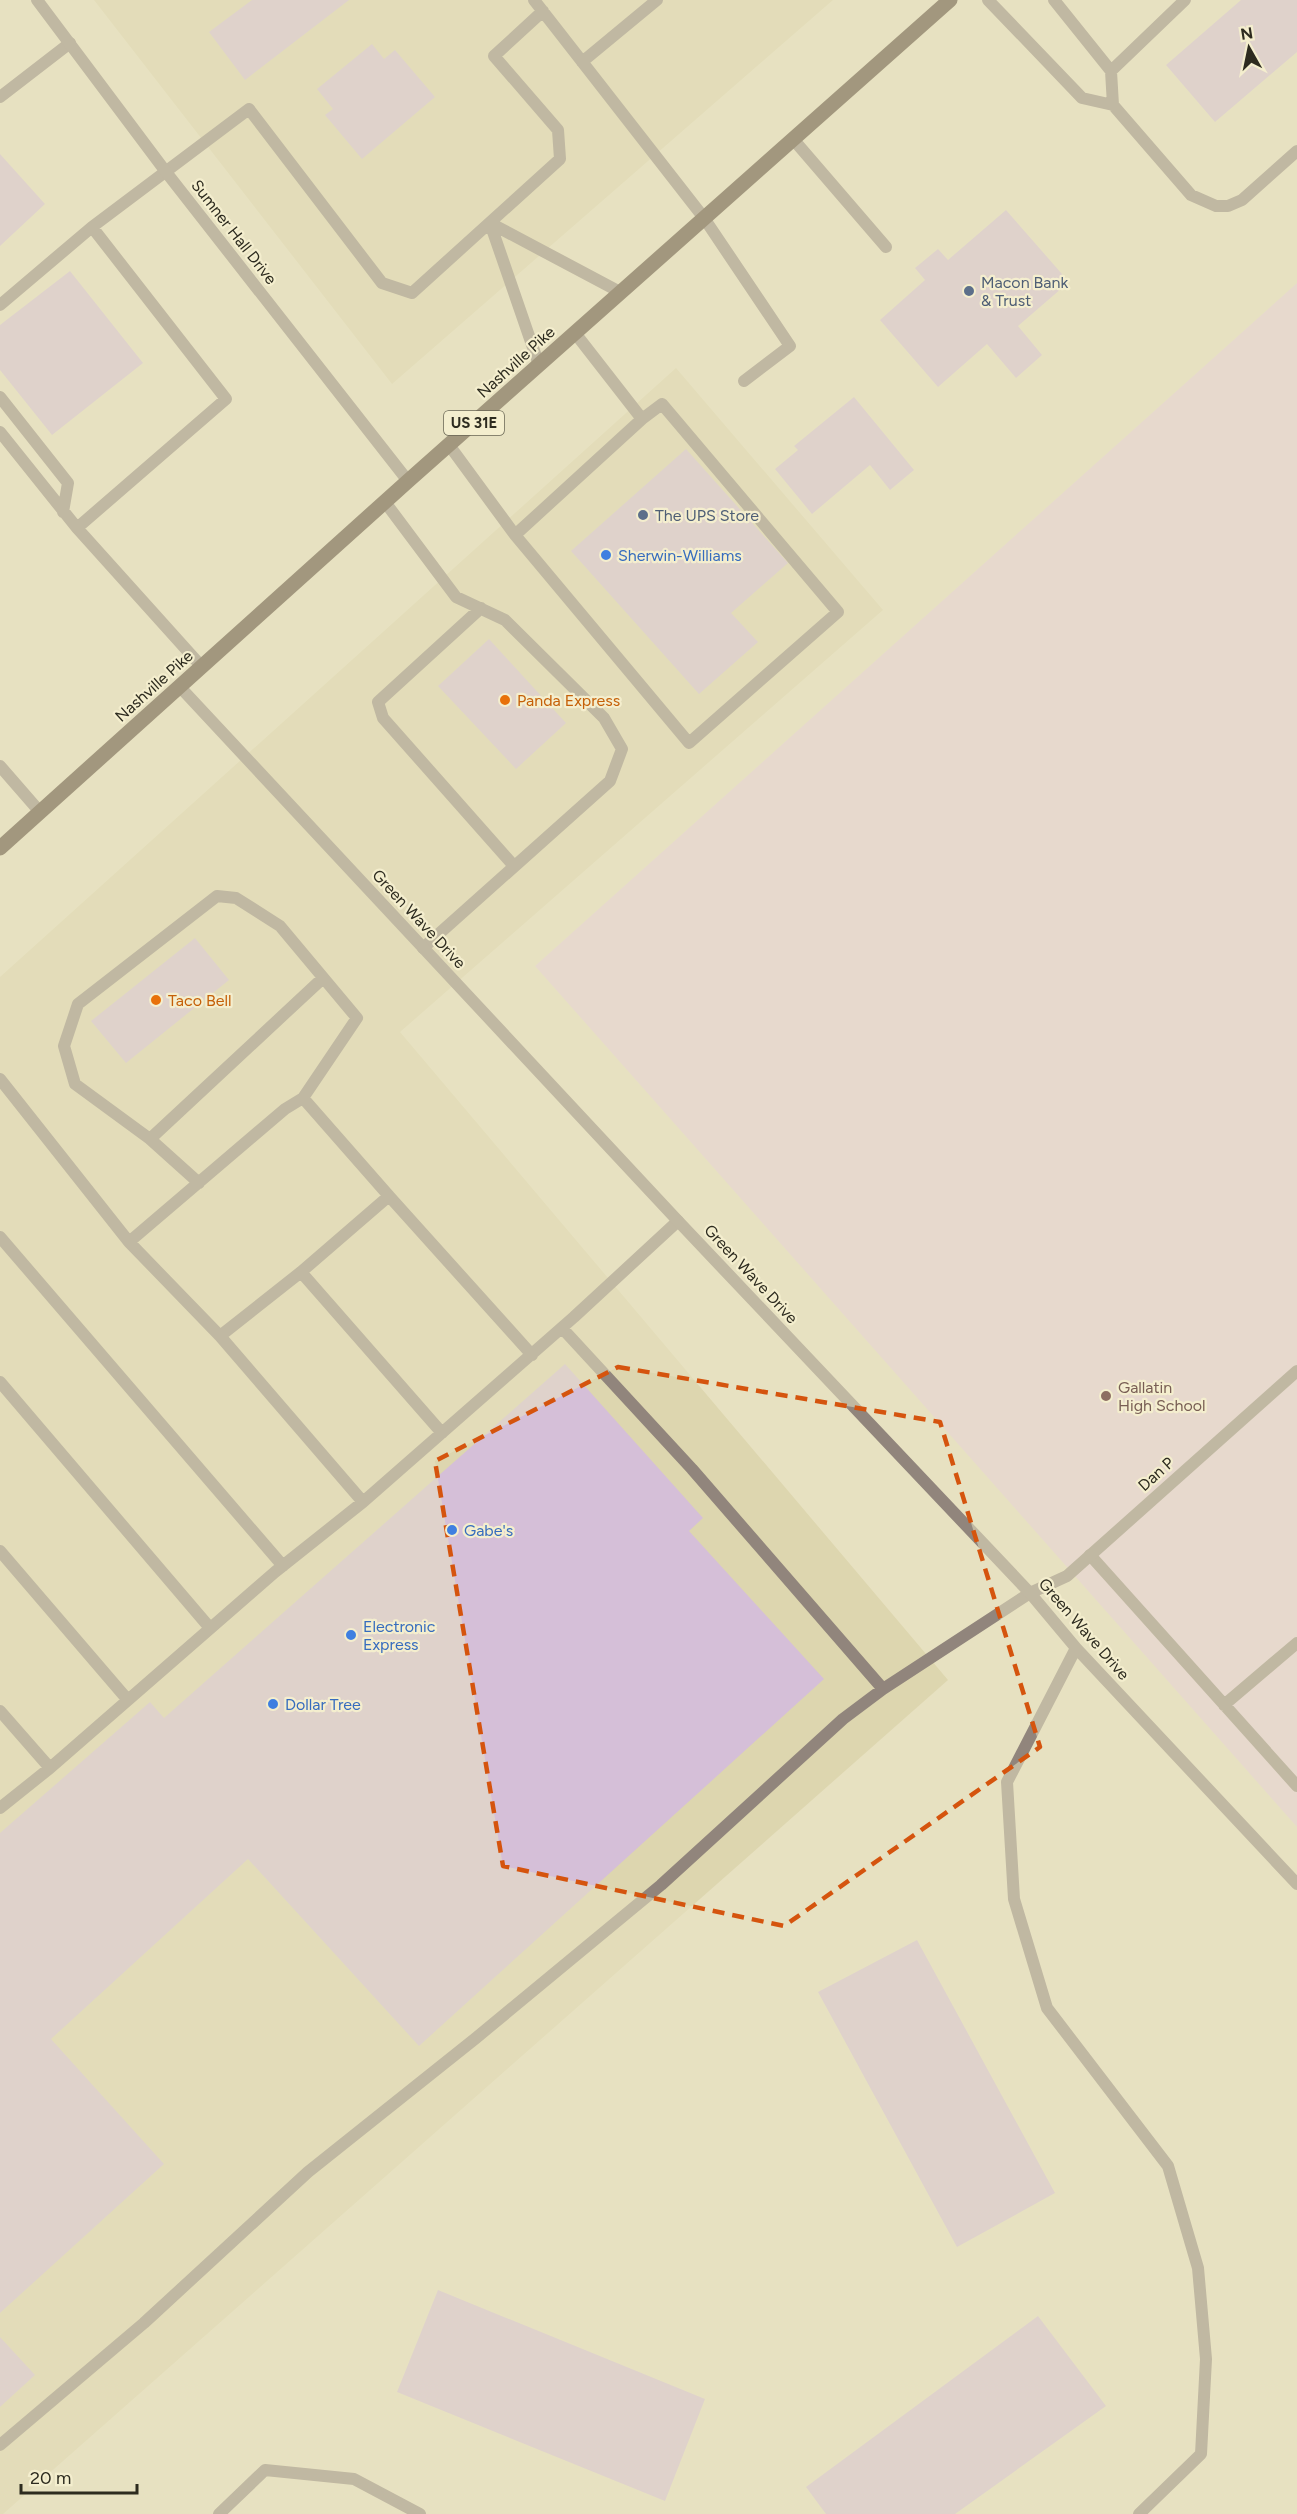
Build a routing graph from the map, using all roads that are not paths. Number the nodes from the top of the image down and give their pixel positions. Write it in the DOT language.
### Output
graph roads {
  1 [pos="38,0"];
  2 [pos="534,0"];
  3 [pos="657,0"];
  4 [pos="950,0"];
  5 [pos="988,0"];
  6 [pos="1054,0"];
  7 [pos="1185,0"];
  8 [pos="543,11"];
  9 [pos="70,43"];
  10 [pos="582,62"];
  11 [pos="1111,71"];
  12 [pos="0,97"];
  13 [pos="1113,105"];
  14 [pos="793,139"];
  15 [pos="1297,152"];
  16 [pos="166,172"];
  17 [pos="704,218"];
  18 [pos="490,223"];
  19 [pos="92,227"];
  20 [pos="886,247"];
  21 [pos="620,292"];
  22 [pos="0,305"];
  23 [pos="575,333"];
  24 [pos="538,365"];
  25 [pos="744,381"];
  26 [pos="0,397"];
  27 [pos="642,419"];
  28 [pos="0,432"];
  29 [pos="449,445"];
  30 [pos="408,481"];
  31 [pos="385,502"];
  32 [pos="63,512"];
  33 [pos="77,528"];
  34 [pos="515,535"];
  35 [pos="481,608"];
  36 [pos="202,667"];
  37 [pos="180,687"];
  38 [pos="0,766"];
  39 [pos="40,812"];
  40 [pos="0,848"];
  41 [pos="514,866"];
  42 [pos="423,948"];
  43 [pos="323,978"];
  44 [pos="2,1087"];
  45 [pos="303,1098"];
  46 [pos="150,1139"];
  47 [pos="199,1184"];
  48 [pos="388,1196"];
  49 [pos="678,1221"];
  50 [pos="0,1237"];
  51 [pos="129,1242"];
  52 [pos="301,1272"];
  53 [pos="562,1328"];
  54 [pos="220,1336"];
  55 [pos="532,1354"];
  56 [pos="1297,1371"];
  57 [pos="0,1382"];
  58 [pos="442,1433"];
  59 [pos="363,1502"];
  60 [pos="0,1551"];
  61 [pos="1089,1556"];
  62 [pos="283,1566"];
  63 [pos="1030,1593"];
  64 [pos="210,1628"];
  65 [pos="1297,1643"];
  66 [pos="1076,1648"];
  67 [pos="883,1689"];
  68 [pos="127,1699"];
  69 [pos="1224,1705"];
  70 [pos="0,1711"];
  71 [pos="50,1768"];
  72 [pos="1297,1786"];
  73 [pos="0,1808"];
  74 [pos="1297,1884"];
  75 [pos="0,2445"];
  76 [pos="219,2514"];
  77 [pos="420,2514"];
  78 [pos="1139,2514"];
  1 -- 9 [label="street, Sumner Hall Drive"];
  2 -- 8 [label="street"];
  3 -- 10 [label="street"];
  4 -- 14 [label="main road, Nashville Pike / US 31E"];
  5 -- 13 [label="street"];
  6 -- 11 [label="street"];
  7 -- 11 [label="street"];
  8 -- 10 [label="street"];
  8 -- 18 [label="street"];
  9 -- 12 [label="street"];
  9 -- 16 [label="street, Sumner Hall Drive"];
  10 -- 17 [label="street"];
  11 -- 13 [label="street"];
  13 -- 15 [label="street"];
  14 -- 17 [label="main road, Nashville Pike / US 31E"];
  14 -- 20 [label="street"];
  16 -- 18 [label="street"];
  16 -- 19 [label="street"];
  16 -- 30 [label="street, Sumner Hall Drive"];
  17 -- 21 [label="main road, Nashville Pike / US 31E"];
  17 -- 25 [label="street"];
  18 -- 21 [label="street"];
  18 -- 24 [label="street"];
  19 -- 22 [label="street"];
  19 -- 33 [label="street"];
  21 -- 23 [label="main road, Nashville Pike / US 31E"];
  23 -- 24 [label="main road, Nashville Pike / US 31E"];
  23 -- 27 [label="street"];
  24 -- 29 [label="main road, Nashville Pike / US 31E"];
  26 -- 32 [label="street"];
  27 -- 34 [label="street"];
  27 -- 34 [label="street"];
  28 -- 32 [label="street"];
  29 -- 30 [label="main road, Nashville Pike / US 31E"];
  29 -- 34 [label="street"];
  30 -- 31 [label="main road, Nashville Pike / US 31E"];
  31 -- 35 [label="street"];
  31 -- 36 [label="main road, Nashville Pike / US 31E"];
  32 -- 33 [label="street"];
  33 -- 36 [label="street"];
  35 -- 41 [label="street"];
  35 -- 41 [label="street"];
  36 -- 37 [label="main road, Nashville Pike / US 31E"];
  37 -- 39 [label="main road, Nashville Pike / US 31E"];
  37 -- 42 [label="street, Green Wave Drive"];
  38 -- 39 [label="street"];
  39 -- 40 [label="main road, Nashville Pike / US 31E"];
  41 -- 42 [label="street"];
  42 -- 49 [label="street, Green Wave Drive"];
  43 -- 45 [label="street"];
  43 -- 46 [label="street"];
  43 -- 46 [label="street"];
  44 -- 51 [label="street"];
  45 -- 47 [label="street"];
  45 -- 48 [label="street"];
  46 -- 47 [label="street"];
  47 -- 51 [label="street"];
  48 -- 52 [label="street"];
  48 -- 55 [label="street"];
  49 -- 53 [label="street"];
  49 -- 63 [label="street, Green Wave Drive"];
  50 -- 62 [label="street"];
  51 -- 54 [label="street"];
  52 -- 54 [label="street"];
  52 -- 58 [label="street"];
  53 -- 55 [label="street"];
  53 -- 67 [label="street"];
  54 -- 59 [label="street"];
  55 -- 58 [label="street"];
  56 -- 61 [label="street, Dan P"];
  57 -- 64 [label="street"];
  58 -- 59 [label="street"];
  59 -- 62 [label="street"];
  60 -- 68 [label="street"];
  61 -- 63 [label="street, Dan P"];
  61 -- 69 [label="street"];
  62 -- 64 [label="street"];
  63 -- 66 [label="street, Green Wave Drive"];
  63 -- 67 [label="street, Dan P"];
  64 -- 68 [label="street"];
  65 -- 69 [label="street"];
  66 -- 74 [label="street, Green Wave Drive"];
  66 -- 78 [label="street"];
  67 -- 75 [label="street, Dan P"];
  68 -- 71 [label="street"];
  69 -- 72 [label="street"];
  70 -- 71 [label="street"];
  71 -- 73 [label="street"];
  76 -- 77 [label="street"];
}
